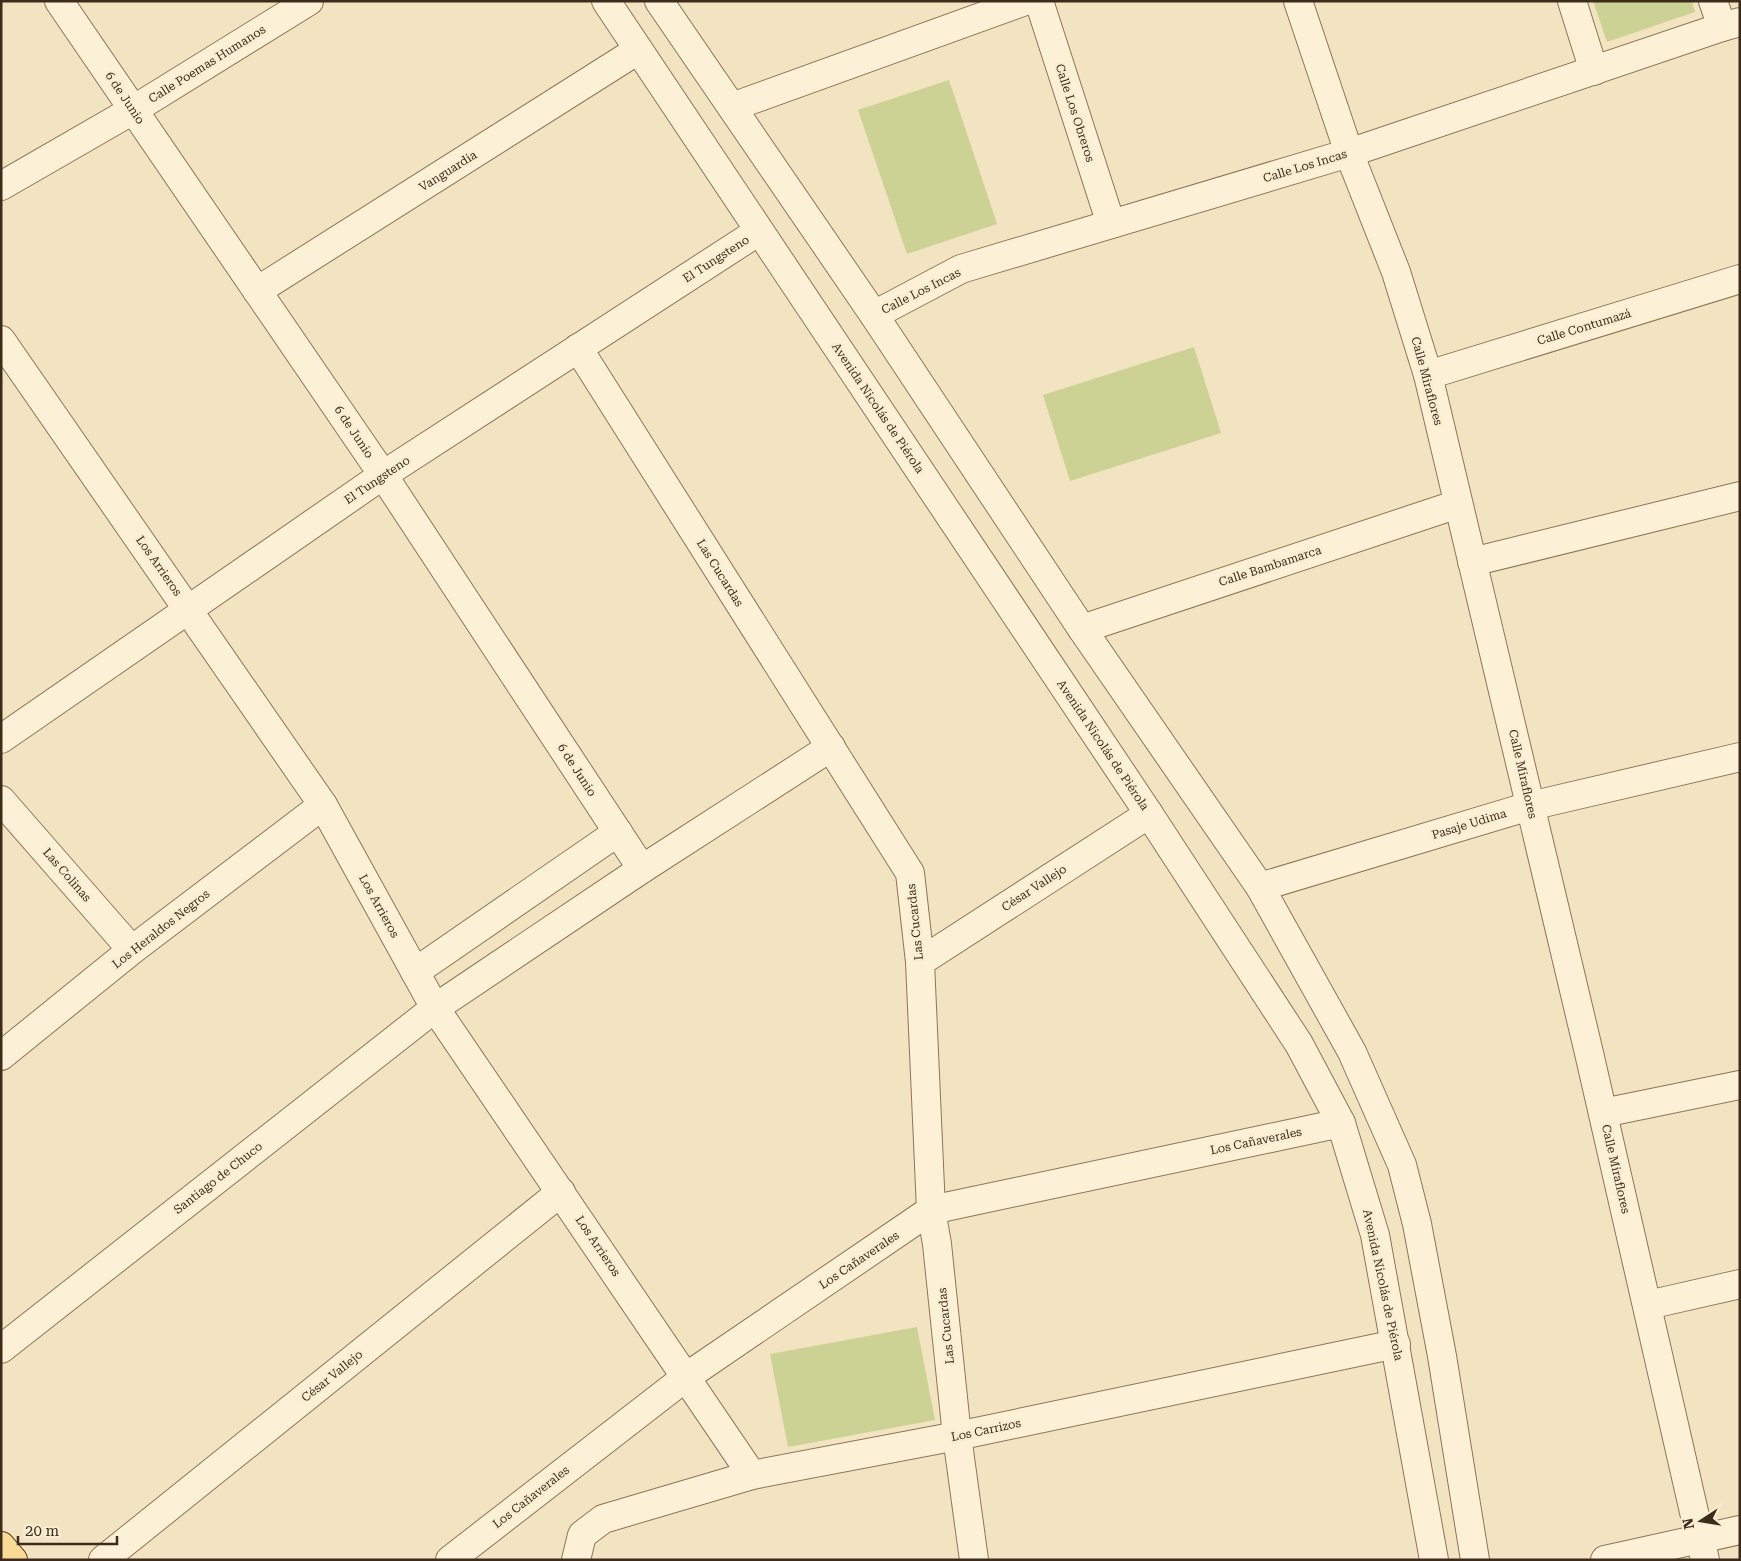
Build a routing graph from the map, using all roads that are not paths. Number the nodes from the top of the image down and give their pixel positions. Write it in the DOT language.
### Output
graph roads {
  1 [pos="59,1"];
  2 [pos="309,1"];
  3 [pos="606,1"];
  4 [pos="659,1"];
  5 [pos="1025,1"];
  6 [pos="1038,1"];
  7 [pos="1298,1"];
  8 [pos="1572,1"];
  9 [pos="1713,1"];
  10 [pos="1731,24"];
  11 [pos="638,50"];
  12 [pos="1594,70"];
  13 [pos="732,107"];
  14 [pos="133,110"];
  15 [pos="1349,154"];
  16 [pos="1,186"];
  17 [pos="1110,224"];
  18 [pos="760,231"];
  19 [pos="1740,279"];
  20 [pos="257,291"];
  21 [pos="874,315"];
  22 [pos="1,340"];
  23 [pos="578,348"];
  24 [pos="1428,376"];
  25 [pos="383,475"];
  26 [pos="1740,496"];
  27 [pos="1458,504"];
  28 [pos="1472,562"];
  29 [pos="189,610"];
  30 [pos="1082,629"];
  31 [pos="1,740"];
  32 [pos="831,747"];
  33 [pos="1740,757"];
  34 [pos="1,800"];
  35 [pos="323,805"];
  36 [pos="1530,806"];
  37 [pos="1149,814"];
  38 [pos="618,832"];
  39 [pos="642,868"];
  40 [pos="1260,887"];
  41 [pos="132,950"];
  42 [pos="920,962"];
  43 [pos="415,972"];
  44 [pos="435,1008"];
  45 [pos="1,1056"];
  46 [pos="1740,1085"];
  47 [pos="1603,1114"];
  48 [pos="1341,1123"];
  49 [pos="562,1192"];
  50 [pos="931,1210"];
  51 [pos="1740,1284"];
  52 [pos="1648,1305"];
  53 [pos="1396,1344"];
  54 [pos="1,1348"];
  55 [pos="686,1377"];
  56 [pos="957,1436"];
  57 [pos="752,1475"];
  58 [pos="1740,1530"];
  59 [pos="1,1546"];
  60 [pos="579,1547"];
  61 [pos="1703,1549"];
  62 [pos="13,1560"];
  63 [pos="103,1560"];
  64 [pos="450,1560"];
  65 [pos="974,1560"];
  66 [pos="1434,1560"];
  67 [pos="1475,1560"];
  68 [pos="1605,1560"];
  1 -- 14 [label="street, 6 de Junio"];
  2 -- 14 [label="street, Calle Poemas Humanos"];
  3 -- 11 [label="street, Avenida Nicolás de Piérola"];
  4 -- 13 [label="street"];
  5 -- 13 [label="street"];
  6 -- 17 [label="street, Calle Los Obreros"];
  7 -- 15 [label="street, Calle Miraflores"];
  8 -- 12 [label="street"];
  9 -- 10 [label="street"];
  10 -- 12 [label="street, Calle Los Incas"];
  11 -- 18 [label="street, Avenida Nicolás de Piérola"];
  11 -- 20 [label="street, Vanguardia"];
  12 -- 15 [label="street, Calle Los Incas"];
  13 -- 21 [label="street"];
  14 -- 16 [label="street, Calle Poemas Humanos"];
  14 -- 20 [label="street, 6 de Junio"];
  15 -- 17 [label="street, Calle Los Incas"];
  15 -- 24 [label="street, Calle Miraflores"];
  17 -- 21 [label="street, Calle Los Incas"];
  18 -- 23 [label="street, El Tungsteno"];
  18 -- 37 [label="street, Avenida Nicolás de Piérola"];
  19 -- 24 [label="street, Calle Contumazá"];
  20 -- 25 [label="street, 6 de Junio"];
  21 -- 30 [label="street"];
  22 -- 29 [label="street, Los Arrieros"];
  23 -- 25 [label="street, El Tungsteno"];
  23 -- 32 [label="street, Las Cucardas"];
  24 -- 27 [label="street, Calle Miraflores"];
  25 -- 29 [label="street, El Tungsteno"];
  25 -- 38 [label="street, 6 de Junio"];
  26 -- 28 [label="street"];
  27 -- 28 [label="street, Calle Miraflores"];
  27 -- 30 [label="street, Calle Bambamarca"];
  28 -- 36 [label="street, Calle Miraflores"];
  29 -- 31 [label="street, El Tungsteno"];
  29 -- 35 [label="street, Los Arrieros"];
  30 -- 40 [label="street"];
  32 -- 39 [label="street, Santiago de Chuco"];
  32 -- 42 [label="street, Las Cucardas"];
  33 -- 36 [label="street, Pasaje Udima"];
  34 -- 41 [label="street, Las Colinas"];
  35 -- 41 [label="street, Los Heraldos Negros"];
  35 -- 43 [label="street, Los Arrieros"];
  36 -- 40 [label="street, Pasaje Udima"];
  36 -- 47 [label="street, Calle Miraflores"];
  37 -- 42 [label="street, César Vallejo"];
  37 -- 48 [label="street, Avenida Nicolás de Piérola"];
  38 -- 39 [label="street, 6 de Junio"];
  38 -- 43 [label="street"];
  39 -- 44 [label="street, Santiago de Chuco"];
  40 -- 67 [label="street"];
  41 -- 45 [label="street, Los Heraldos Negros"];
  42 -- 50 [label="street, Las Cucardas"];
  43 -- 44 [label="street, Los Arrieros"];
  44 -- 49 [label="street, Los Arrieros"];
  44 -- 54 [label="street, Santiago de Chuco"];
  46 -- 47 [label="street"];
  47 -- 52 [label="street, Calle Miraflores"];
  48 -- 50 [label="street, Los Cañaverales"];
  48 -- 53 [label="street, Avenida Nicolás de Piérola"];
  49 -- 55 [label="street, Los Arrieros"];
  49 -- 63 [label="street, César Vallejo"];
  50 -- 55 [label="street, Los Cañaverales"];
  50 -- 56 [label="street, Las Cucardas"];
  51 -- 52 [label="street"];
  52 -- 61 [label="street, Calle Miraflores"];
  53 -- 56 [label="street, Los Carrizos"];
  53 -- 66 [label="street, Avenida Nicolás de Piérola"];
  55 -- 57 [label="street, Los Arrieros"];
  55 -- 64 [label="street, Los Cañaverales"];
  56 -- 57 [label="street, Los Carrizos"];
  56 -- 65 [label="street, Las Cucardas"];
  57 -- 60 [label="street, Los Carrizos"];
  58 -- 61 [label="street"];
  59 -- 62 [label="main road"];
  61 -- 68 [label="street"];
}
